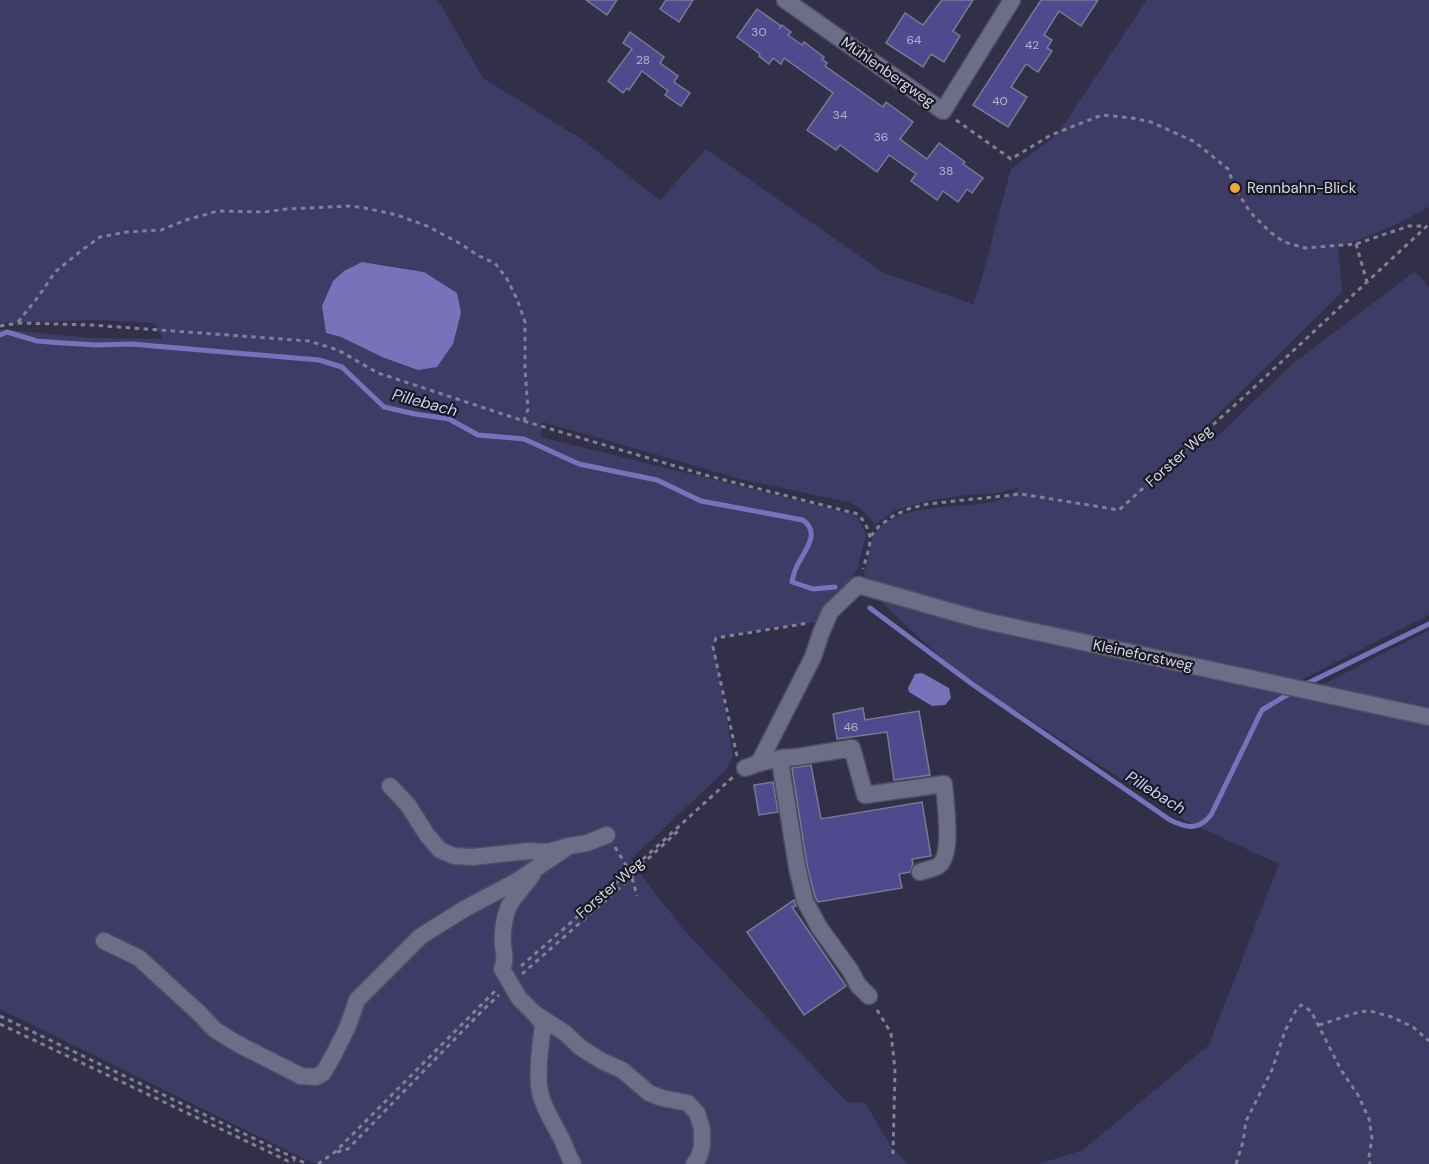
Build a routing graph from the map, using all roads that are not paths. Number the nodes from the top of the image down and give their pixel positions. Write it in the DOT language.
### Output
graph roads {
  1 [pos="785,0"];
  2 [pos="1012,0"];
  3 [pos="1429,717"];
  4 [pos="782,758"];
  5 [pos="390,786"];
  6 [pos="607,835"];
  7 [pos="569,846"];
  8 [pos="535,868"];
  9 [pos="920,872"];
  10 [pos="104,941"];
  11 [pos="869,996"];
  12 [pos="534,1013"];
  13 [pos="573,1164"];
  14 [pos="693,1164"];
  1 -- 2 [label="street, Mühlenbergweg"];
  3 -- 4 [label="street, Kleineforstweg"];
  4 -- 9 [label="street"];
  4 -- 11 [label="street"];
  5 -- 7 [label="street"];
  6 -- 7 [label="street"];
  7 -- 8 [label="street"];
  8 -- 10 [label="street"];
  8 -- 12 [label="street"];
  12 -- 13 [label="street"];
  12 -- 14 [label="street"];
}
